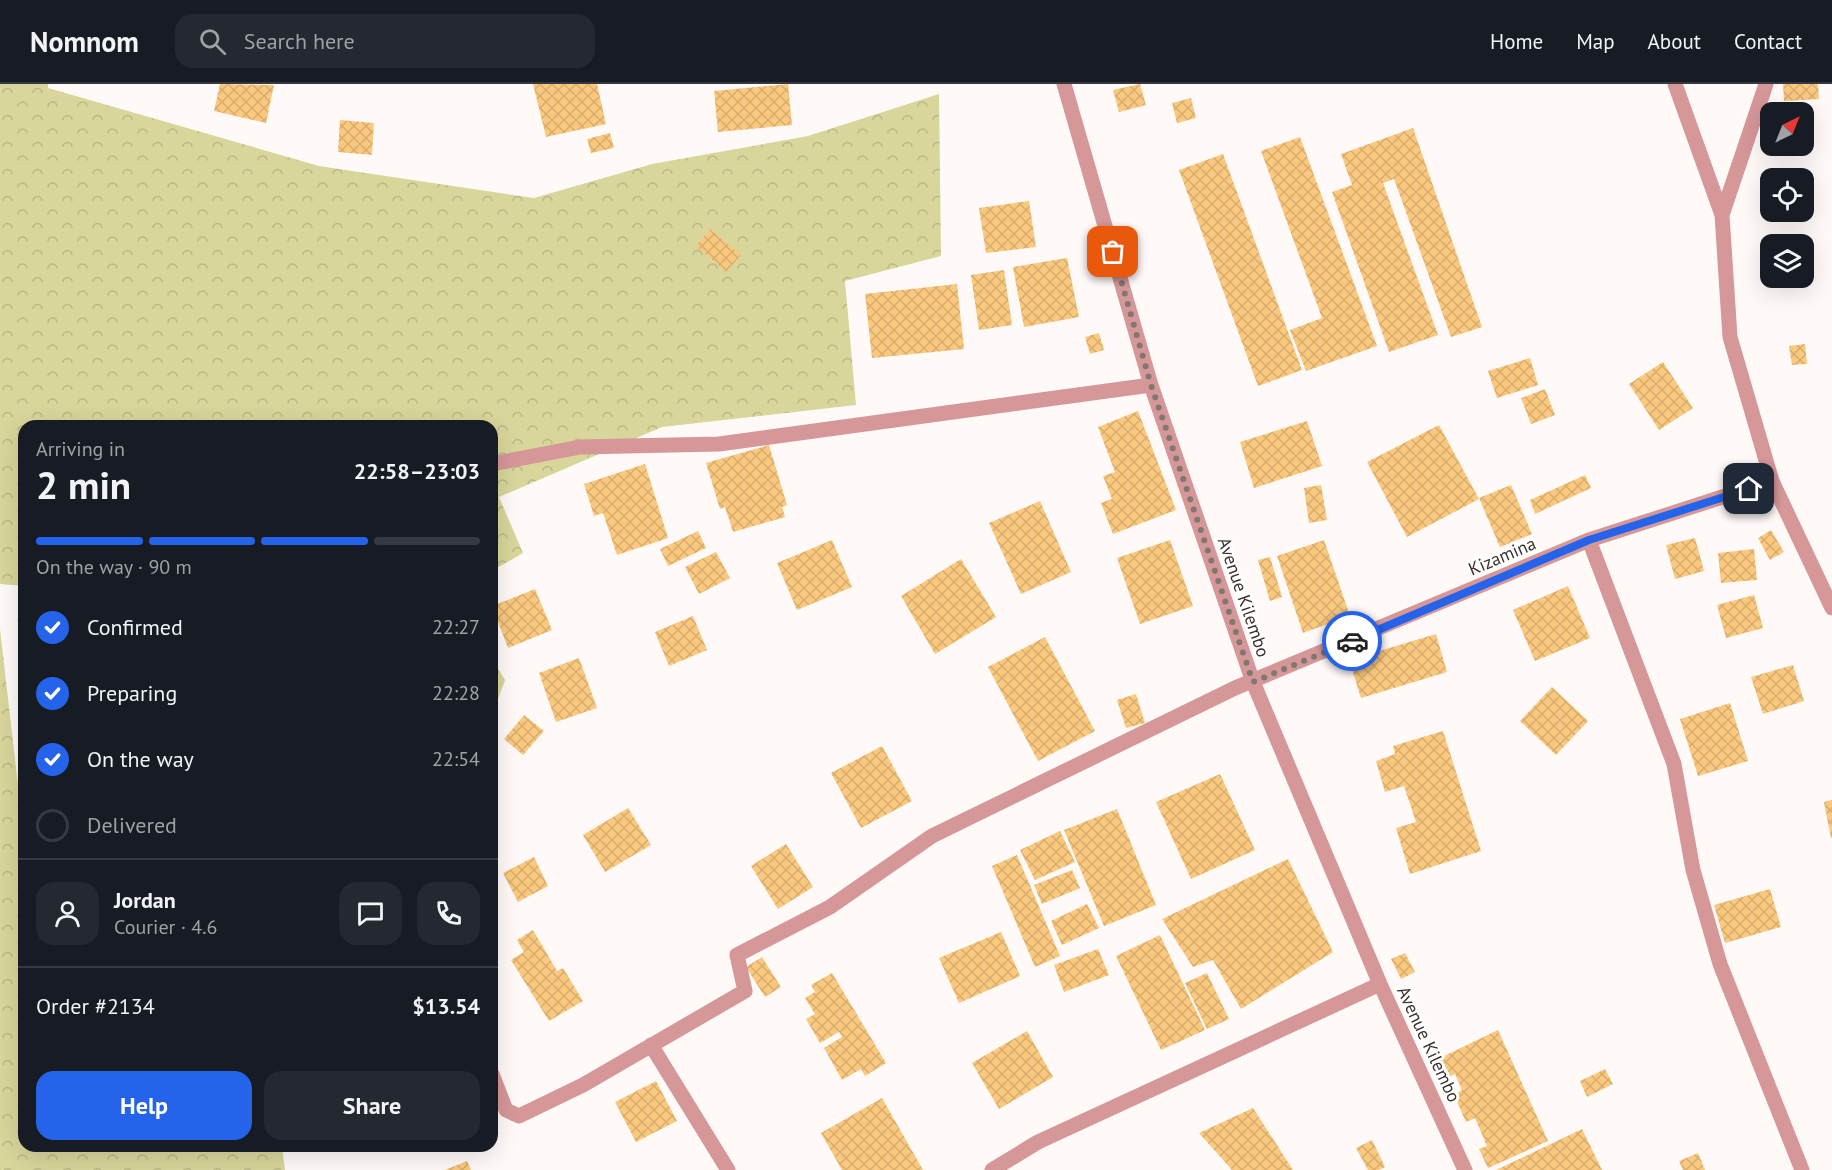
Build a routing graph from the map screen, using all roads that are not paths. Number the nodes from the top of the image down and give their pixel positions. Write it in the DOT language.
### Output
graph roads {
  1 [pos="1064,84"];
  2 [pos="1675,84"];
  3 [pos="1766,84"];
  4 [pos="1722,215"];
  5 [pos="1151,385"];
  6 [pos="498,463"];
  7 [pos="1772,482"];
  8 [pos="1589,540"];
  9 [pos="1832,608"];
  10 [pos="1253,682"];
  11 [pos="1380,984"];
  12 [pos="651,1045"];
  13 [pos="498,1089"];
  14 [pos="728,1170"];
  15 [pos="992,1170"];
  16 [pos="1465,1170"];
  17 [pos="1802,1170"];
  1 -- 5 [label="street, Avenue Kilembo"];
  2 -- 4 [label="street"];
  3 -- 4 [label="street"];
  4 -- 7 [label="street"];
  5 -- 6 [label="street"];
  5 -- 10 [label="street, Avenue Kilembo"];
  7 -- 8 [label="street, Kizamina"];
  7 -- 9 [label="street"];
  8 -- 10 [label="street, Kizamina"];
  8 -- 17 [label="street"];
  10 -- 11 [label="street, Avenue Kilembo"];
  10 -- 12 [label="street, Kizamina"];
  11 -- 15 [label="street"];
  11 -- 16 [label="street, Avenue Kilembo"];
  12 -- 13 [label="street"];
  12 -- 14 [label="street"];
}
